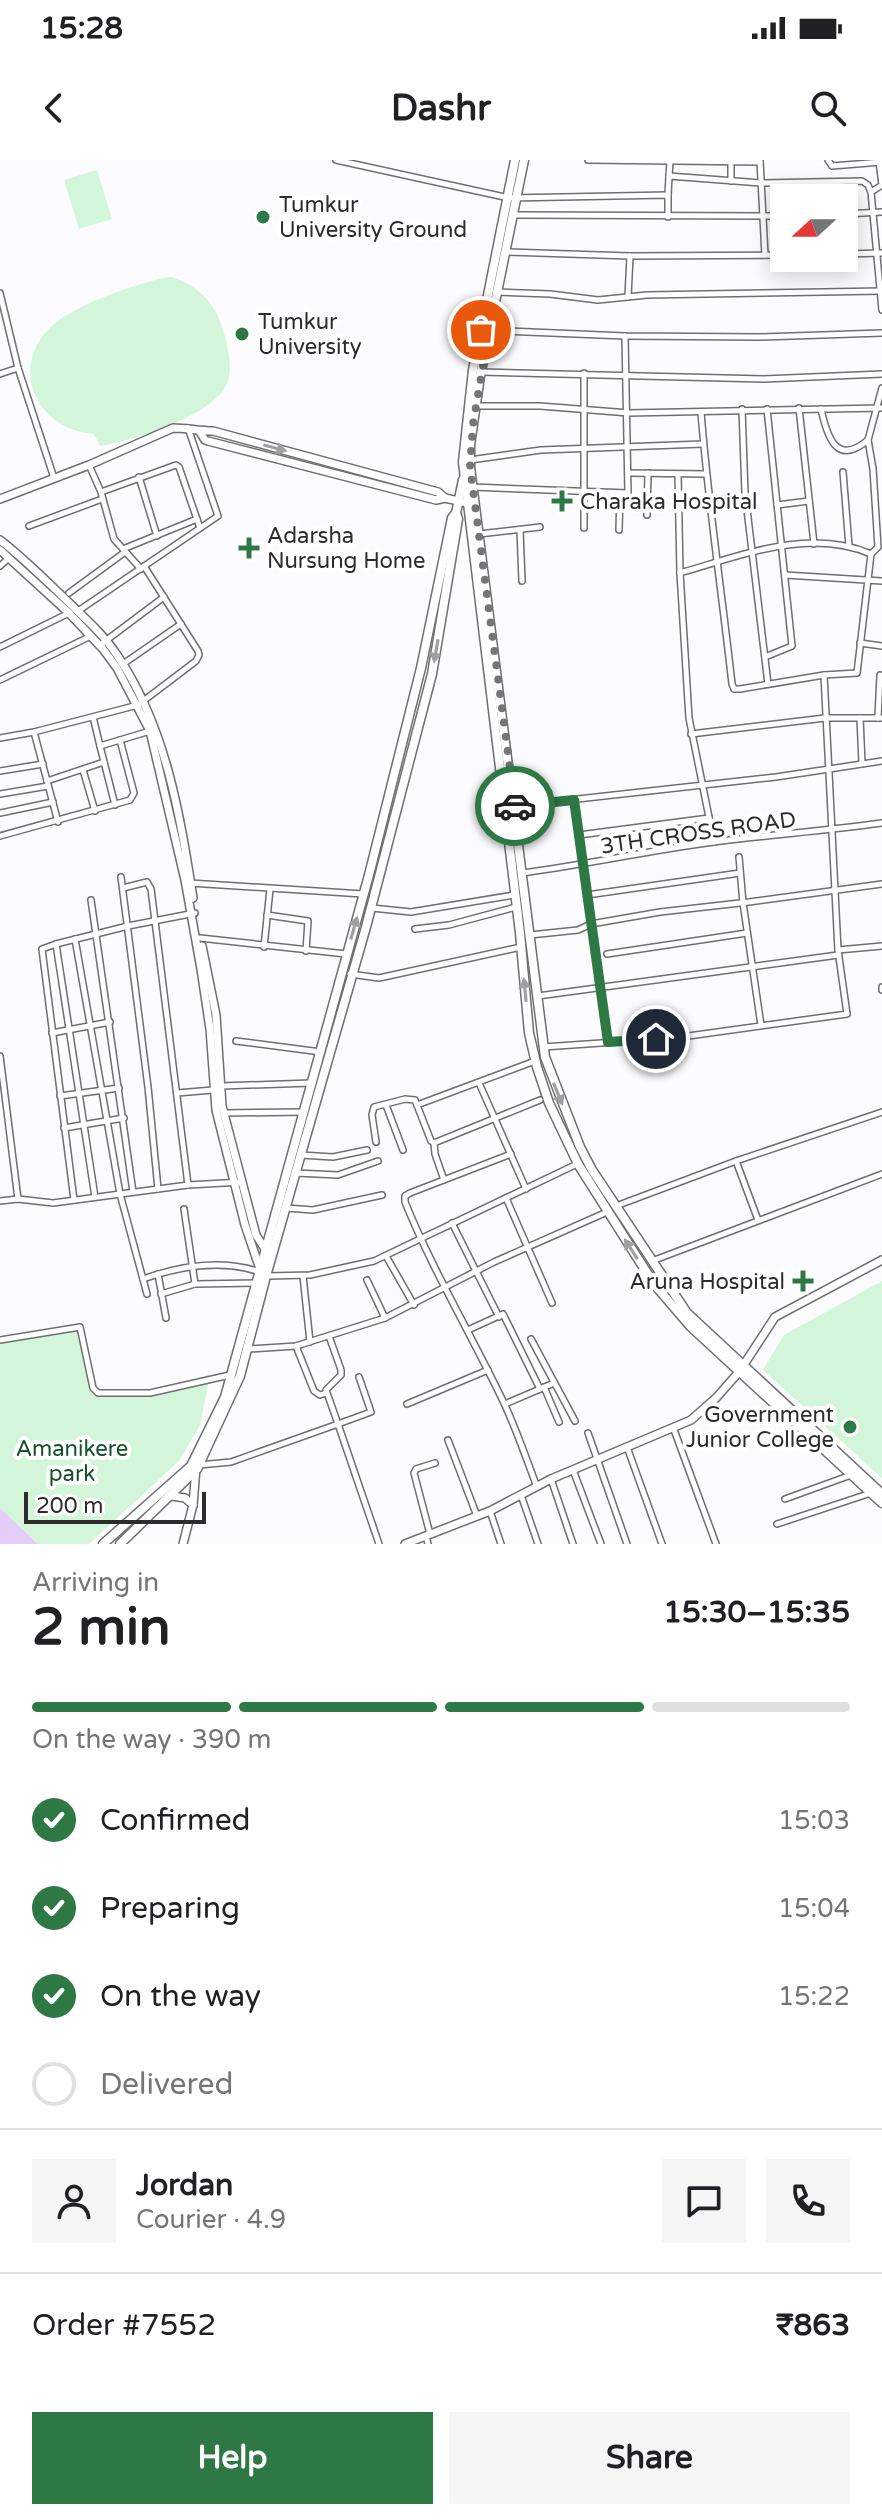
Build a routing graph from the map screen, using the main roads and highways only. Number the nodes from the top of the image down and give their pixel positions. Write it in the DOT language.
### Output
graph roads {
  1 [pos="515,160"];
  2 [pos="524,160"];
  3 [pos="512,198"];
  4 [pos="485,331"];
  5 [pos="468,469"];
  6 [pos="0,499"];
  7 [pos="457,501"];
  8 [pos="471,504"];
  9 [pos="456,513"];
  10 [pos="456,533"];
  11 [pos="0,540"];
  12 [pos="473,543"];
  13 [pos="0,550"];
  14 [pos="74,612"];
  15 [pos="103,643"];
  16 [pos="140,703"];
  17 [pos="510,806"];
  18 [pos="193,914"];
  19 [pos="217,1088"];
  20 [pos="308,1113"];
  21 [pos="238,1182"];
  22 [pos="268,1253"];
  23 [pos="882,1260"];
  24 [pos="263,1274"];
  25 [pos="741,1369"];
  26 [pos="196,1466"];
  27 [pos="882,1494"];
  28 [pos="172,1496"];
  29 [pos="882,1503"];
  30 [pos="193,1505"];
  31 [pos="428,1538"];
  32 [pos="103,1544"];
  33 [pos="120,1544"];
  34 [pos="183,1544"];
  35 [pos="405,1544"];
  1 -- 3 [label="main road"];
  2 -- 3 [label="main road"];
  3 -- 4 [label="main road"];
  3 -- 4 [label="main road"];
  4 -- 5 [label="main road"];
  4 -- 5 [label="main road"];
  5 -- 7 [label="main road"];
  5 -- 8 [label="main road"];
  5 -- 8 [label="main road"];
  6 -- 7 [label="main road"];
  7 -- 8 [label="main road"];
  7 -- 9 [label="main road"];
  8 -- 12 [label="main road"];
  8 -- 17 [label="main road"];
  9 -- 10 [label="main road"];
  20 -- 9 [label="main road, one-way"];
  10 -- 12 [label="main road"];
  10 -- 20 [label="main road, one-way"];
  11 -- 14 [label="main road"];
  12 -- 17 [label="main road"];
  13 -- 14 [label="main road"];
  14 -- 15 [label="main road"];
  14 -- 15 [label="main road"];
  15 -- 16 [label="main road"];
  15 -- 16 [label="main road"];
  16 -- 18 [label="main road"];
  16 -- 18 [label="main road"];
  17 -- 25 [label="main road, one-way"];
  25 -- 17 [label="main road, one-way"];
  18 -- 19 [label="main road"];
  18 -- 19 [label="main road"];
  19 -- 21 [label="main road"];
  19 -- 21 [label="main road"];
  20 -- 22 [label="main road"];
  20 -- 22 [label="main road"];
  21 -- 22 [label="main road"];
  21 -- 24 [label="main road"];
  22 -- 24 [label="main road"];
  23 -- 25 [label="main road"];
  24 -- 26 [label="main road"];
  24 -- 26 [label="main road"];
  25 -- 27 [label="main road"];
  25 -- 29 [label="main road"];
  25 -- 31 [label="main road"];
  26 -- 28 [label="main road"];
  26 -- 30 [label="main road"];
  26 -- 32 [label="main road"];
  28 -- 30 [label="main road"];
  28 -- 33 [label="main road"];
  30 -- 34 [label="main road"];
  31 -- 35 [label="main road"];
}
